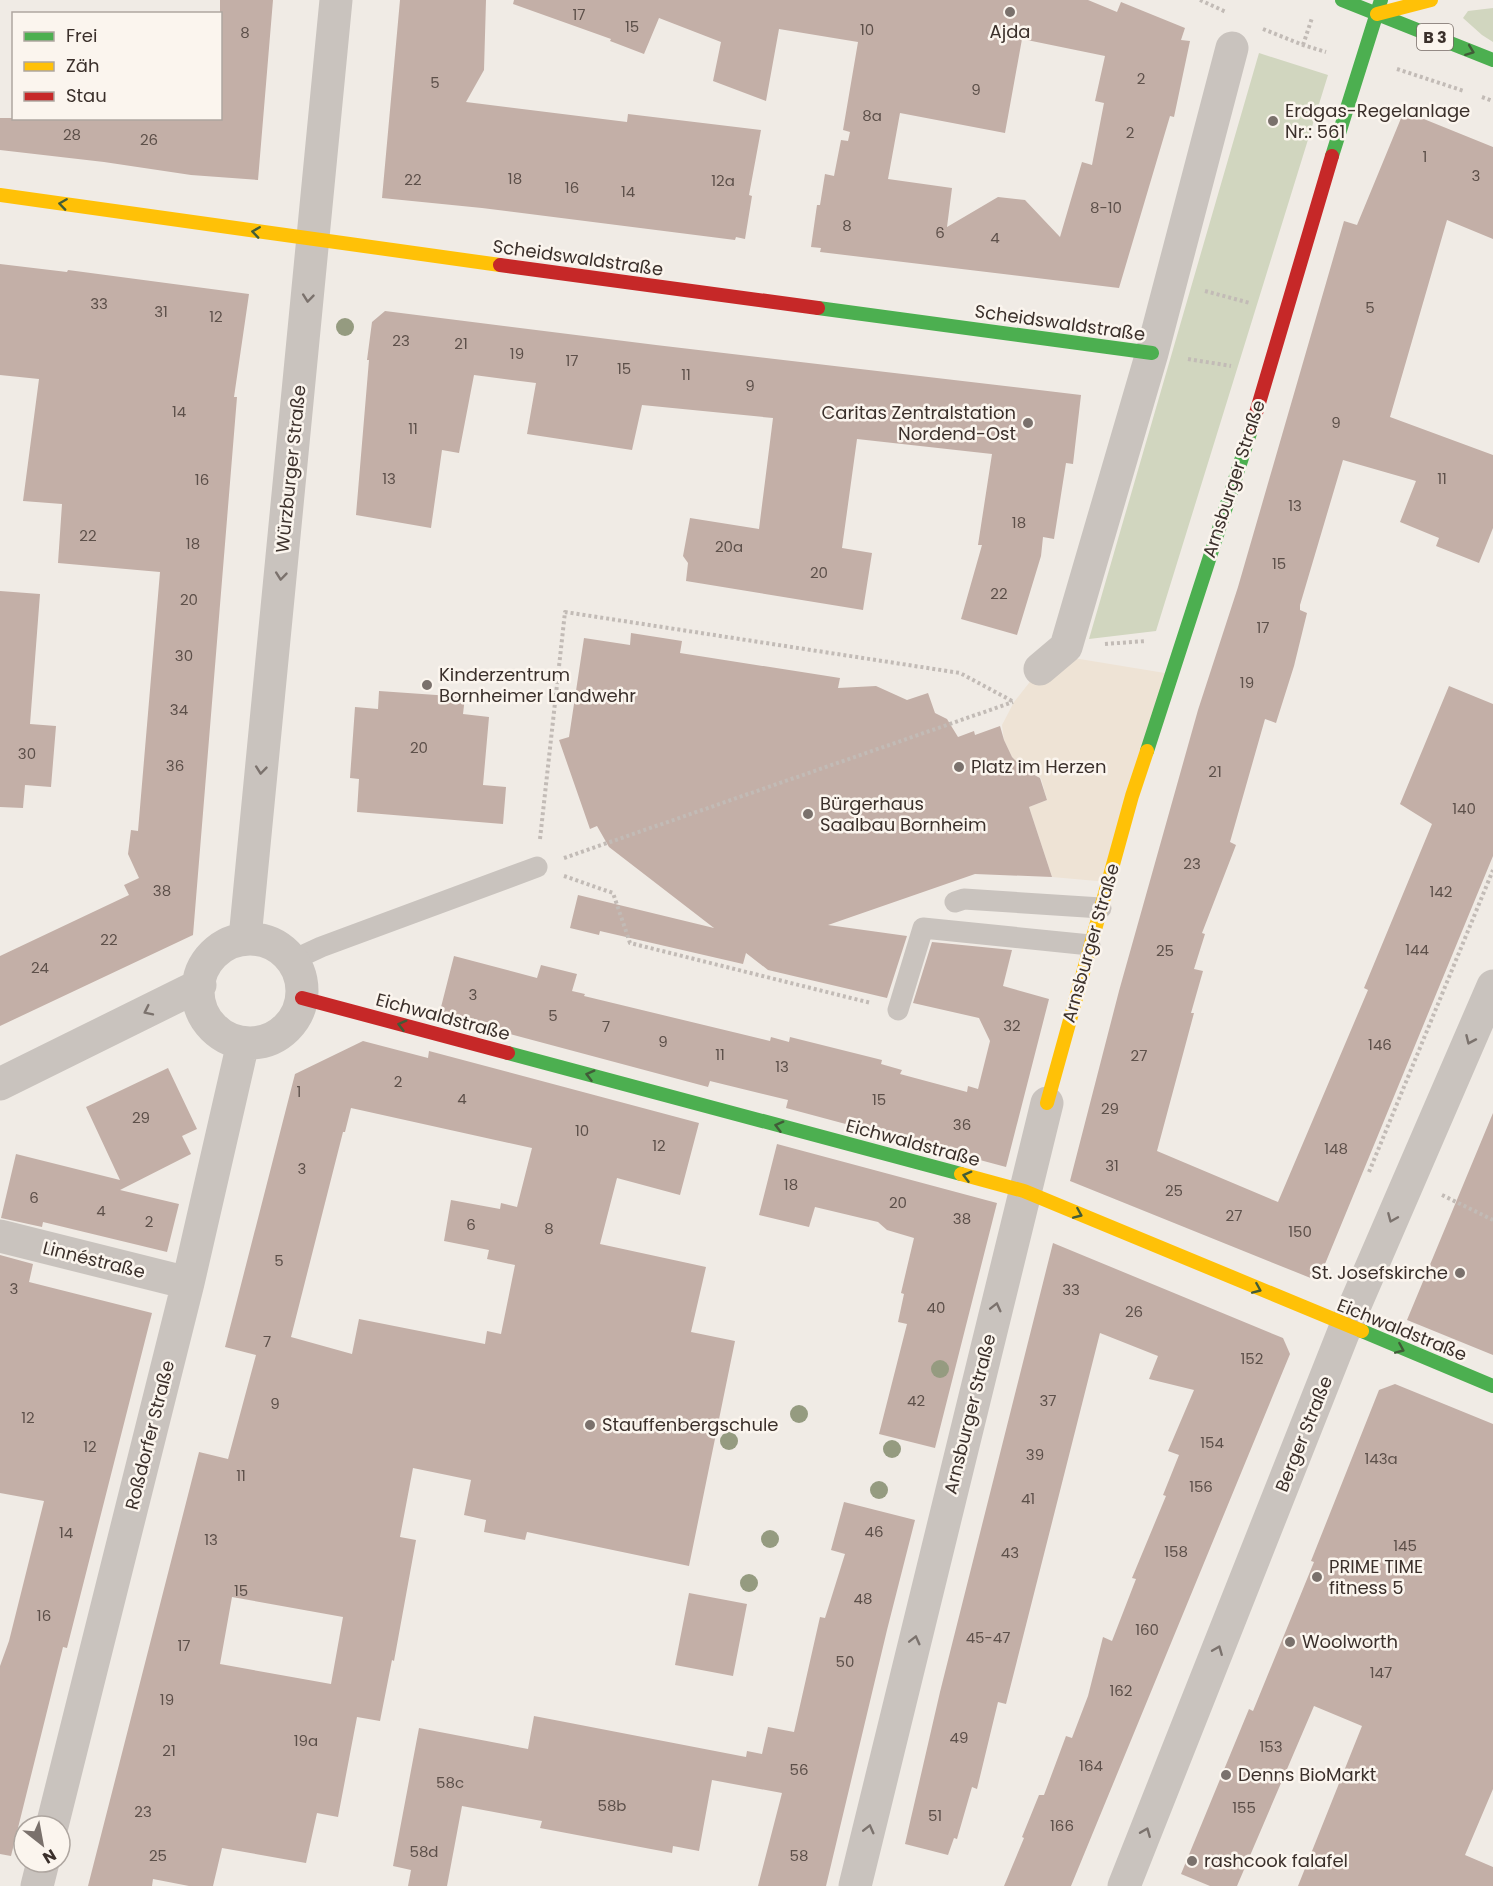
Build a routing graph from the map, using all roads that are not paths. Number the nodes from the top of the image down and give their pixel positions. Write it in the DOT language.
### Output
graph roads {
  1 [pos="336,0"];
  2 [pos="1342,0"];
  3 [pos="1381,0"];
  4 [pos="1424,8"];
  5 [pos="1377,14"];
  6 [pos="1450,43"];
  7 [pos="1232,48"];
  8 [pos="1493,60"];
  9 [pos="0,195"];
  10 [pos="314,240"];
  11 [pos="1152,353"];
  12 [pos="1040,669"];
  13 [pos="537,867"];
  14 [pos="955,902"];
  15 [pos="1101,908"];
  16 [pos="245,938"];
  17 [pos="1090,945"];
  18 [pos="293,960"];
  19 [pos="200,985"];
  20 [pos="1493,986"];
  21 [pos="302,998"];
  22 [pos="898,1010"];
  23 [pos="243,1042"];
  24 [pos="0,1084"];
  25 [pos="1047,1103"];
  26 [pos="1024,1191"];
  27 [pos="0,1236"];
  28 [pos="188,1283"];
  29 [pos="1346,1326"];
  30 [pos="1493,1386"];
  31 [pos="55,1814"];
  32 [pos="855,1886"];
  33 [pos="1124,1886"];
  1 -- 10 [label="street, Würzburger Straße"];
  2 -- 5 [label="street, B 3"];
  3 -- 5 [label="street, Arnsburger Straße"];
  4 -- 5 [label="street"];
  4 -- 6 [label="street"];
  5 -- 6 [label="street, B 3"];
  5 -- 15 [label="street, Arnsburger Straße"];
  6 -- 8 [label="street, B 3, one-way"];
  7 -- 11 [label="street"];
  10 -- 9 [label="street, Scheidswaldstraße, one-way"];
  10 -- 11 [label="street, Scheidswaldstraße"];
  10 -- 16 [label="street, Würzburger Straße, one-way"];
  11 -- 12 [label="street"];
  13 -- 18 [label="lane"];
  14 -- 15 [label="lane"];
  15 -- 17 [label="street, Arnsburger Straße"];
  16 -- 18 [label="street"];
  16 -- 19 [label="street"];
  17 -- 22 [label="lane"];
  17 -- 25 [label="street, Arnsburger Straße"];
  18 -- 21 [label="street"];
  19 -- 23 [label="street"];
  19 -- 24 [label="street, one-way"];
  20 -- 29 [label="street, Berger Straße, one-way"];
  21 -- 23 [label="street"];
  26 -- 21 [label="street, Eichwaldstraße, one-way"];
  23 -- 28 [label="street, Roßdorfer Straße"];
  25 -- 26 [label="street, Arnsburger Straße"];
  26 -- 29 [label="street, Eichwaldstraße, one-way"];
  32 -- 26 [label="street, Arnsburger Straße, one-way"];
  27 -- 28 [label="street, Linnéstraße"];
  28 -- 31 [label="street, Roßdorfer Straße"];
  29 -- 30 [label="street, Eichwaldstraße, one-way"];
  33 -- 29 [label="street, Berger Straße, one-way"];
}
